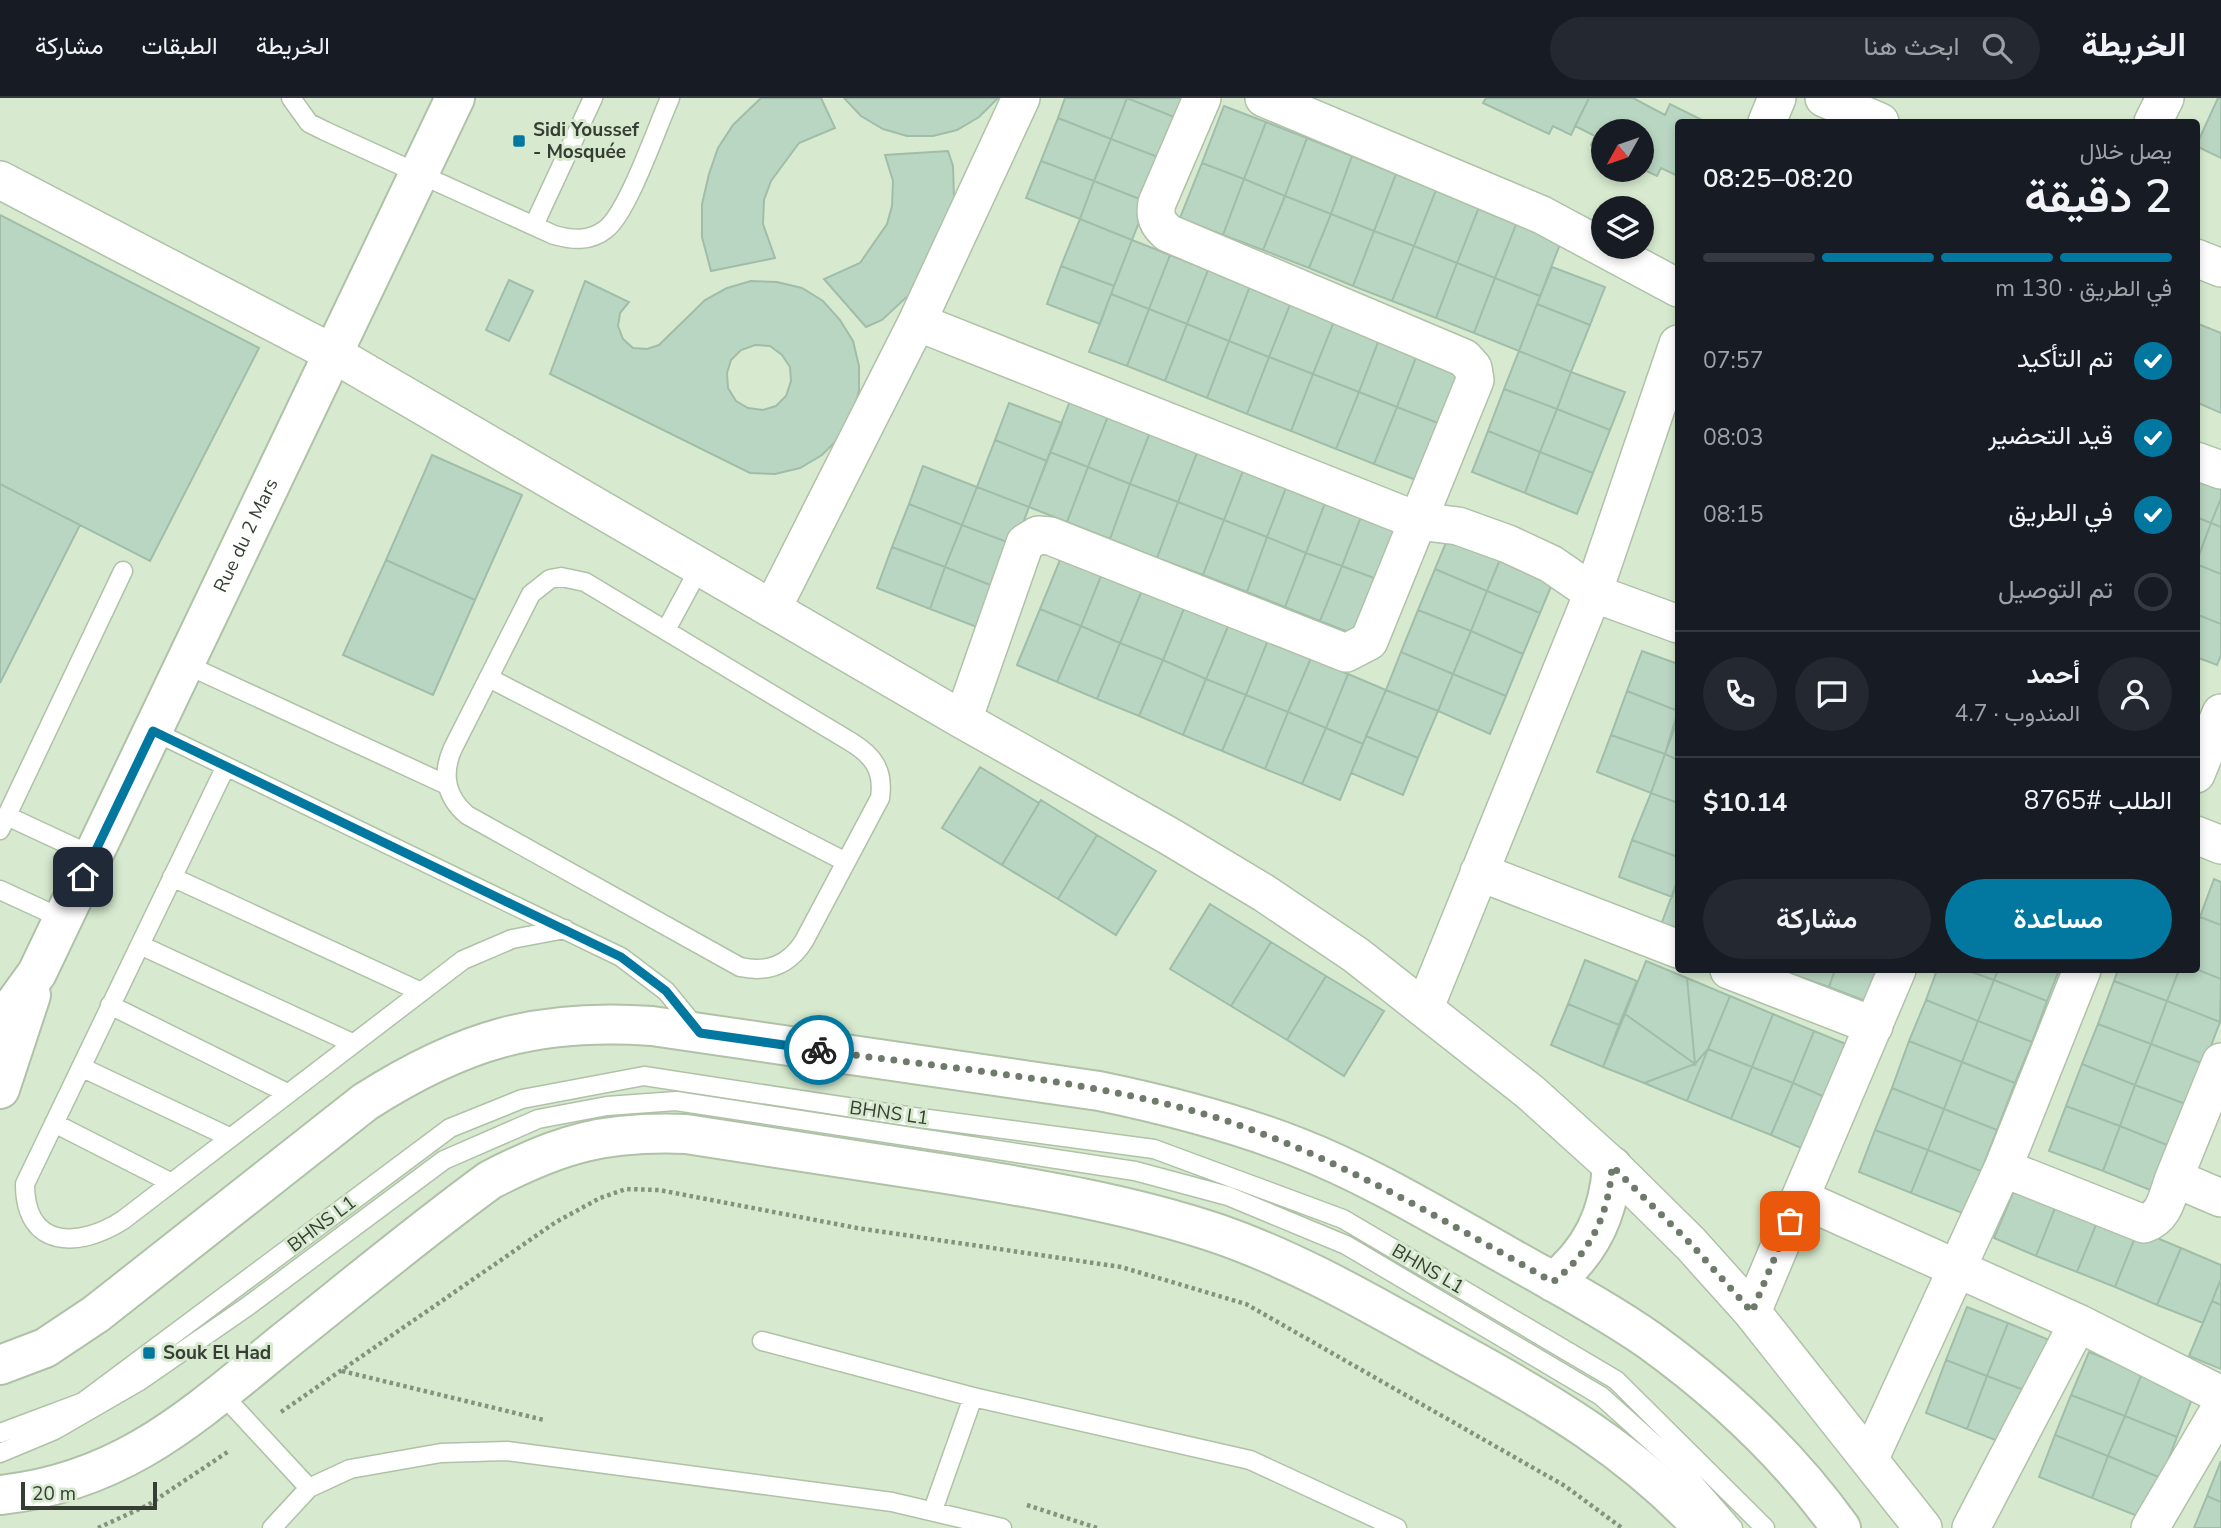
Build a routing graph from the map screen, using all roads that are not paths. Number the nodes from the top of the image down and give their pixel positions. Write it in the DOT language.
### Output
graph roads {
  1 [pos="290,98"];
  2 [pos="454,98"];
  3 [pos="593,98"];
  4 [pos="670,98"];
  5 [pos="1021,98"];
  6 [pos="1202,98"];
  7 [pos="1264,98"];
  8 [pos="1777,98"];
  9 [pos="1824,98"];
  10 [pos="2165,98"];
  11 [pos="1768,119"];
  12 [pos="1873,119"];
  13 [pos="2154,119"];
  14 [pos="418,174"];
  15 [pos="0,180"];
  16 [pos="534,225"];
  17 [pos="2200,260"];
  18 [pos="2221,268"];
  19 [pos="1675,286"];
  20 [pos="917,322"];
  21 [pos="332,353"];
  22 [pos="1675,353"];
  23 [pos="2200,462"];
  24 [pos="2221,470"];
  25 [pos="1418,521"];
  26 [pos="700,567"];
  27 [pos="122,570"];
  28 [pos="1593,593"];
  29 [pos="772,609"];
  30 [pos="1675,623"];
  31 [pos="666,631"];
  32 [pos="185,664"];
  33 [pos="489,678"];
  34 [pos="2221,713"];
  35 [pos="963,720"];
  36 [pos="153,731"];
  37 [pos="2200,764"];
  38 [pos="226,766"];
  39 [pos="447,785"];
  40 [pos="3,823"];
  41 [pos="2200,837"];
  42 [pos="2221,845"];
  43 [pos="93,856"];
  44 [pos="846,862"];
  45 [pos="1479,872"];
  46 [pos="172,877"];
  47 [pos="0,890"];
  48 [pos="63,919"];
  49 [pos="565,929"];
  50 [pos="140,945"];
  51 [pos="1675,948"];
  52 [pos="37,972"];
  53 [pos="1738,973"];
  54 [pos="1896,973"];
  55 [pos="2081,973"];
  56 [pos="419,991"];
  57 [pos="110,1005"];
  58 [pos="1425,1007"];
  59 [pos="0,1024"];
  60 [pos="1874,1026"];
  61 [pos="700,1033"];
  62 [pos="352,1043"];
  63 [pos="2221,1062"];
  64 [pos="81,1067"];
  65 [pos="0,1089"];
  66 [pos="287,1093"];
  67 [pos="54,1123"];
  68 [pos="229,1137"];
  69 [pos="1612,1166"];
  70 [pos="2003,1168"];
  71 [pos="2174,1178"];
  72 [pos="170,1182"];
  73 [pos="1800,1198"];
  74 [pos="2221,1198"];
  75 [pos="1957,1267"];
  76 [pos="1553,1282"];
  77 [pos="1752,1312"];
  78 [pos="2078,1323"];
  79 [pos="762,1341"];
  80 [pos="0,1365"];
  81 [pos="221,1393"];
  82 [pos="2221,1395"];
  83 [pos="973,1397"];
  84 [pos="2221,1408"];
  85 [pos="0,1433"];
  86 [pos="0,1453"];
  87 [pos="1870,1458"];
  88 [pos="309,1488"];
  89 [pos="0,1495"];
  90 [pos="933,1510"];
  91 [pos="272,1528"];
  92 [pos="1002,1528"];
  93 [pos="1396,1528"];
  94 [pos="1703,1528"];
  95 [pos="1733,1528"];
  96 [pos="1765,1528"];
  97 [pos="1841,1528"];
  98 [pos="1923,1528"];
  99 [pos="1971,1528"];
  100 [pos="2150,1528"];
  1 -- 14 [label="lane"];
  2 -- 14 [label="street, Rue du 2 Mars"];
  3 -- 16 [label="lane"];
  4 -- 16 [label="lane"];
  5 -- 20 [label="street"];
  6 -- 25 [label="street"];
  7 -- 19 [label="street"];
  8 -- 11 [label="street"];
  9 -- 12 [label="street"];
  10 -- 13 [label="street"];
  14 -- 16 [label="lane"];
  14 -- 21 [label="street, Rue du 2 Mars"];
  15 -- 21 [label="street"];
  17 -- 18 [label="street"];
  20 -- 25 [label="street"];
  20 -- 29 [label="street"];
  21 -- 26 [label="street"];
  21 -- 32 [label="street, Rue du 2 Mars"];
  22 -- 28 [label="street"];
  23 -- 24 [label="street"];
  25 -- 28 [label="street"];
  25 -- 35 [label="street"];
  26 -- 29 [label="street"];
  26 -- 31 [label="lane"];
  27 -- 40 [label="lane"];
  28 -- 30 [label="street"];
  28 -- 45 [label="street"];
  29 -- 35 [label="street"];
  31 -- 33 [label="lane"];
  31 -- 44 [label="lane"];
  32 -- 36 [label="street, Rue du 2 Mars"];
  32 -- 39 [label="lane"];
  33 -- 39 [label="lane"];
  33 -- 44 [label="lane"];
  34 -- 37 [label="street"];
  35 -- 58 [label="street"];
  36 -- 38 [label="lane"];
  36 -- 43 [label="street, Rue du 2 Mars"];
  38 -- 46 [label="lane"];
  38 -- 49 [label="lane"];
  39 -- 44 [label="lane"];
  40 -- 43 [label="lane"];
  41 -- 42 [label="street"];
  43 -- 48 [label="street, Rue du 2 Mars"];
  45 -- 51 [label="street"];
  45 -- 58 [label="street"];
  46 -- 50 [label="lane"];
  46 -- 56 [label="lane"];
  47 -- 48 [label="lane"];
  48 -- 52 [label="street, Rue du 2 Mars"];
  49 -- 56 [label="lane"];
  49 -- 61 [label="lane"];
  50 -- 57 [label="lane"];
  50 -- 62 [label="lane"];
  52 -- 59 [label="street, Rue du 2 Mars"];
  52 -- 65 [label="street, Rue du 2 Mars"];
  53 -- 60 [label="street"];
  54 -- 60 [label="street"];
  55 -- 70 [label="street"];
  56 -- 62 [label="lane"];
  57 -- 64 [label="lane"];
  57 -- 66 [label="lane"];
  58 -- 69 [label="street"];
  60 -- 73 [label="street"];
  61 -- 76 [label="street"];
  61 -- 80 [label="street"];
  62 -- 66 [label="lane"];
  63 -- 71 [label="street"];
  64 -- 67 [label="lane"];
  64 -- 68 [label="lane"];
  66 -- 68 [label="lane"];
  67 -- 72 [label="lane"];
  67 -- 72 [label="lane"];
  68 -- 72 [label="lane"];
  69 -- 76 [label="street"];
  69 -- 77 [label="street"];
  70 -- 71 [label="street"];
  70 -- 75 [label="street"];
  71 -- 74 [label="street"];
  73 -- 75 [label="street"];
  73 -- 77 [label="street"];
  75 -- 78 [label="street"];
  75 -- 87 [label="street"];
  76 -- 97 [label="street"];
  77 -- 87 [label="street"];
  78 -- 82 [label="street"];
  78 -- 99 [label="street"];
  79 -- 83 [label="lane"];
  81 -- 88 [label="lane"];
  81 -- 89 [label="street"];
  81 -- 94 [label="street"];
  83 -- 90 [label="lane"];
  83 -- 93 [label="lane"];
  84 -- 100 [label="street"];
  85 -- 96 [label="lane, BHNS L1"];
  86 -- 95 [label="lane, BHNS L1"];
  87 -- 98 [label="street"];
  88 -- 90 [label="lane"];
  88 -- 91 [label="lane"];
  90 -- 92 [label="lane"];
}
